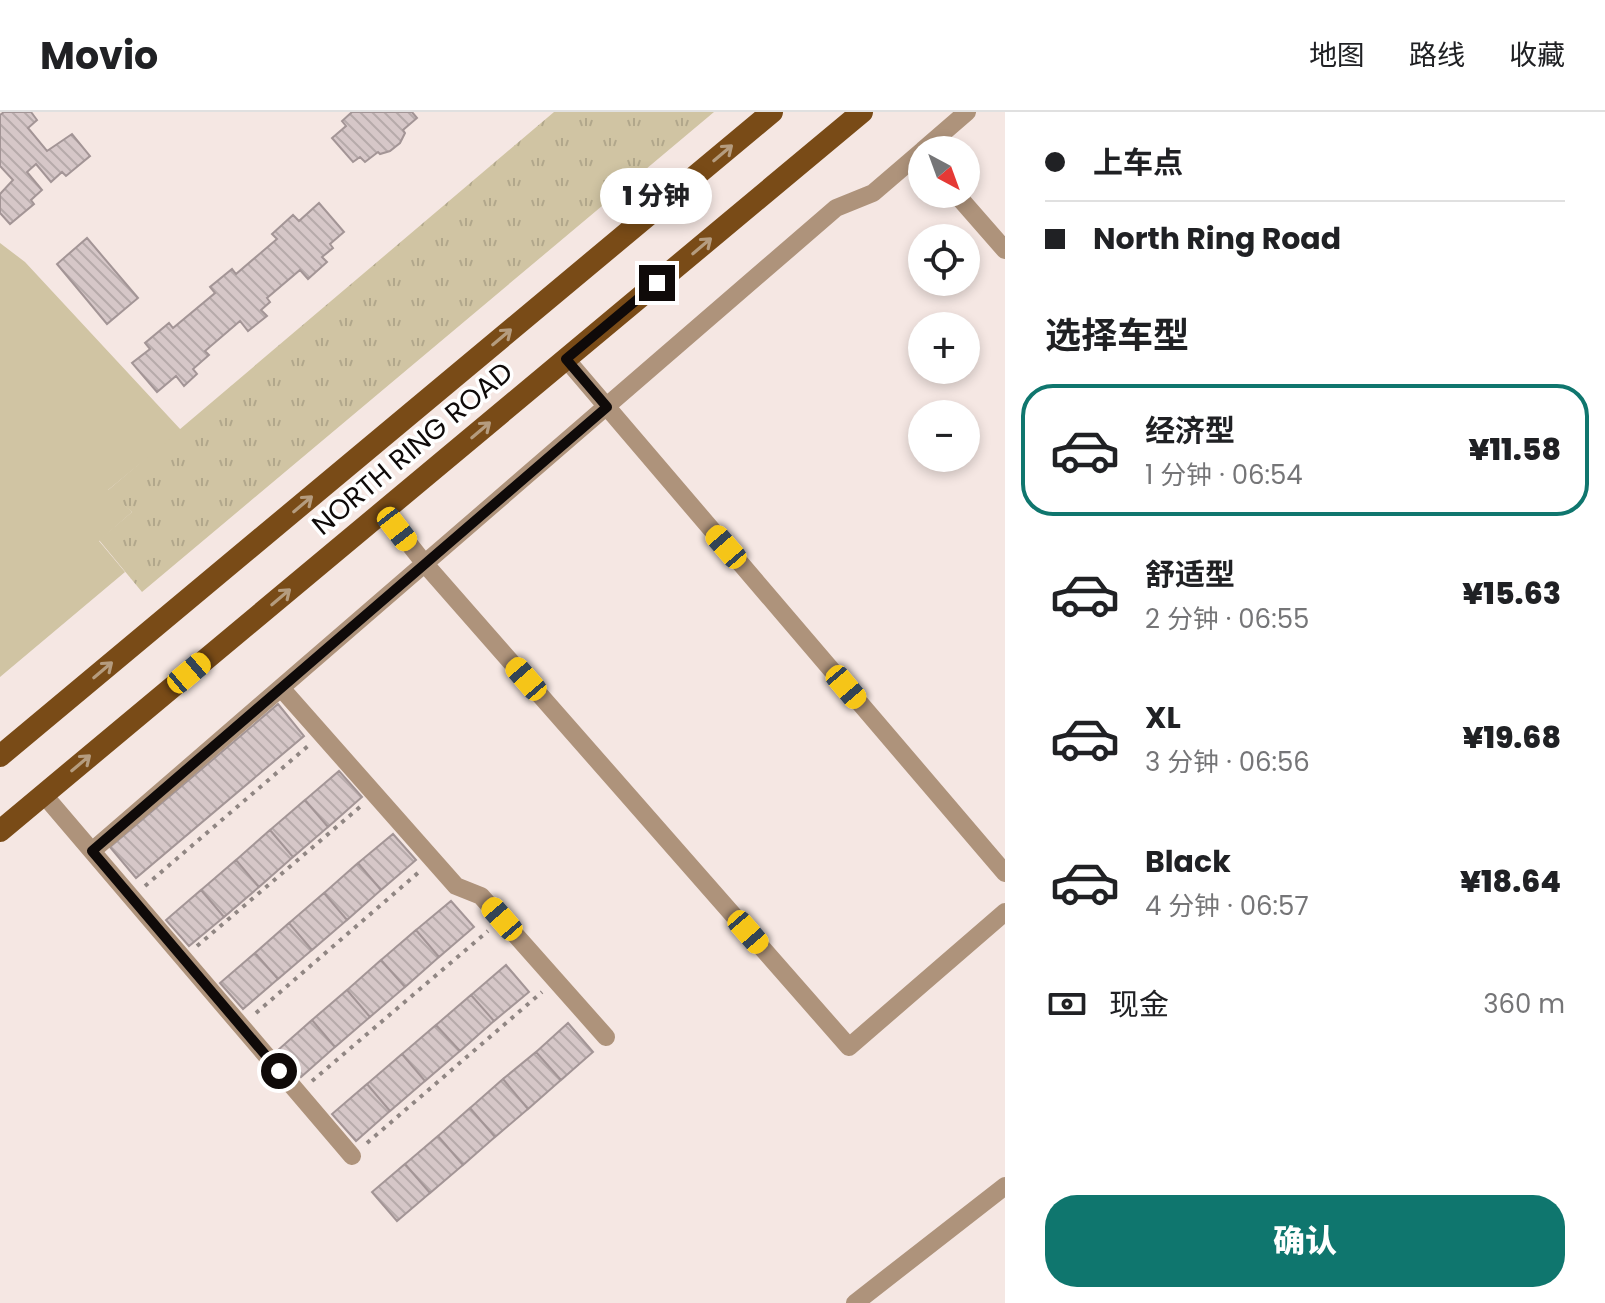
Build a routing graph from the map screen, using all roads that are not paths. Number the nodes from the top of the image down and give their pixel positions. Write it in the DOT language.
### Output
graph roads {
  1 [pos="772,112"];
  2 [pos="862,112"];
  3 [pos="967,112"];
  4 [pos="940,136"];
  5 [pos="908,164"];
  6 [pos="968,208"];
  7 [pos="1005,250"];
  8 [pos="566,359"];
  9 [pos="607,407"];
  10 [pos="383,511"];
  11 [pos="425,564"];
  12 [pos="281,688"];
  13 [pos="0,756"];
  14 [pos="44,795"];
  15 [pos="0,831"];
  16 [pos="92,851"];
  17 [pos="1005,873"];
  18 [pos="1005,912"];
  19 [pos="606,1037"];
  20 [pos="352,1156"];
  21 [pos="1005,1186"];
  22 [pos="855,1303"];
  13 -- 1 [label="main road, NORTH RING ROAD, one-way"];
  8 -- 2 [label="main road, NORTH RING ROAD, one-way"];
  3 -- 4 [label="street"];
  5 -- 9 [label="street"];
  6 -- 7 [label="street"];
  8 -- 9 [label="street"];
  10 -- 8 [label="main road, NORTH RING ROAD, one-way"];
  9 -- 11 [label="street"];
  9 -- 17 [label="street"];
  10 -- 11 [label="street"];
  14 -- 10 [label="main road, NORTH RING ROAD, one-way"];
  11 -- 12 [label="street"];
  11 -- 18 [label="street"];
  12 -- 16 [label="street"];
  12 -- 19 [label="street"];
  14 -- 15 [label="main road, NORTH RING ROAD"];
  14 -- 16 [label="street"];
  16 -- 20 [label="street"];
  21 -- 22 [label="street"];
}
